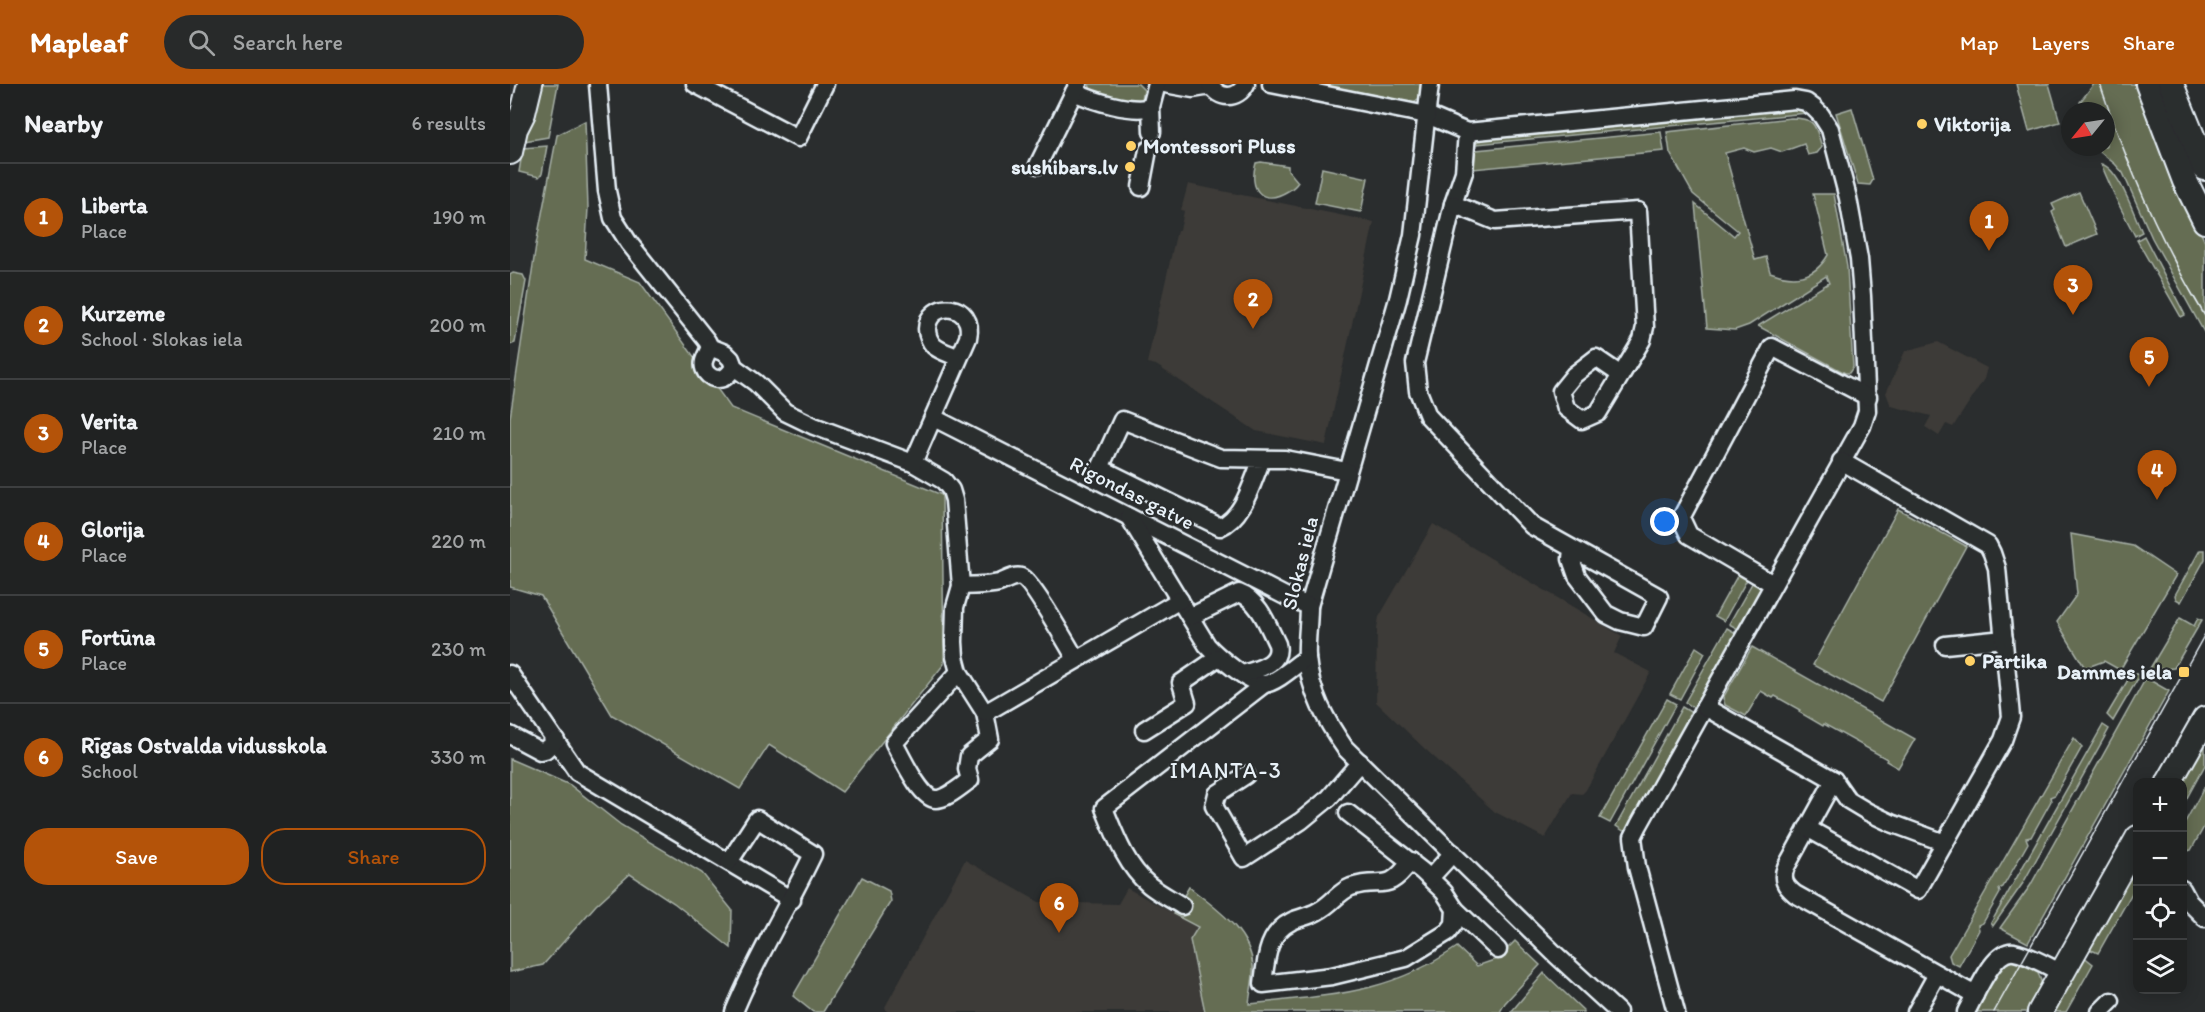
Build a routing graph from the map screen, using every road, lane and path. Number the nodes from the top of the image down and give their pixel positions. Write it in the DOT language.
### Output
graph roads {
  1 [pos="530,84"];
  2 [pos="598,84"];
  3 [pos="695,84"];
  4 [pos="825,84"];
  5 [pos="1157,84"];
  6 [pos="1165,84"];
  7 [pos="1246,84"];
  8 [pos="1271,84"];
  9 [pos="1430,84"];
  10 [pos="2148,84"];
  11 [pos="2170,84"];
  12 [pos="1211,85"];
  13 [pos="1076,88"];
  14 [pos="1152,107"];
  15 [pos="1427,115"];
  16 [pos="1152,132"];
  17 [pos="1467,132"];
  18 [pos="1148,150"];
  19 [pos="510,152"];
  20 [pos="1038,165"];
  21 [pos="2205,168"];
  22 [pos="1141,187"];
  23 [pos="1453,204"];
  24 [pos="2205,221"];
  25 [pos="710,347"];
  26 [pos="959,358"];
  27 [pos="734,368"];
  28 [pos="1621,375"];
  29 [pos="1868,396"];
  30 [pos="934,418"];
  31 [pos="1262,459"];
  32 [pos="1841,461"];
  33 [pos="913,463"];
  34 [pos="1347,471"];
  35 [pos="1129,516"];
  36 [pos="1572,549"];
  37 [pos="1773,584"];
  38 [pos="961,586"];
  39 [pos="1180,600"];
  40 [pos="1309,606"];
  41 [pos="1190,617"];
  42 [pos="2004,639"];
  43 [pos="1945,645"];
  44 [pos="1219,657"];
  45 [pos="1307,657"];
  46 [pos="1076,659"];
  47 [pos="959,672"];
  48 [pos="510,674"];
  49 [pos="1243,674"];
  50 [pos="1263,685"];
  51 [pos="1705,706"];
  52 [pos="985,713"];
  53 [pos="2205,720"];
  54 [pos="1144,730"];
  55 [pos="510,735"];
  56 [pos="556,740"];
  57 [pos="1360,762"];
  58 [pos="1246,775"];
  59 [pos="2172,778"];
  60 [pos="1834,780"];
  61 [pos="1348,813"];
  62 [pos="1807,828"];
  63 [pos="1945,843"];
  64 [pos="2133,848"];
  65 [pos="1449,850"];
  66 [pos="729,862"];
  67 [pos="1421,870"];
  68 [pos="2187,898"];
  69 [pos="792,900"];
  70 [pos="1182,906"];
  71 [pos="1455,909"];
  72 [pos="2205,918"];
  73 [pos="1498,950"];
  74 [pos="2061,973"];
  75 [pos="1937,974"];
  76 [pos="1976,995"];
  77 [pos="734,1012"];
  78 [pos="1618,1012"];
  79 [pos="1676,1012"];
  80 [pos="1916,1012"];
  81 [pos="1966,1012"];
  82 [pos="2040,1012"];
  1 -- 19 [label="street"];
  2 -- 25 [label="street"];
  3 -- 4 [label="street"];
  5 -- 14 [label="street"];
  6 -- 12 [label="street"];
  7 -- 12 [label="street"];
  8 -- 15 [label="street"];
  9 -- 15 [label="street, Slokas iela"];
  10 -- 24 [label="street"];
  11 -- 21 [label="street"];
  13 -- 14 [label="street"];
  13 -- 20 [label="street"];
  14 -- 16 [label="street"];
  15 -- 17 [label="street"];
  15 -- 34 [label="street, Slokas iela"];
  17 -- 23 [label="street"];
  17 -- 29 [label="street"];
  18 -- 22 [label="street"];
  23 -- 28 [label="street"];
  23 -- 36 [label="street"];
  25 -- 27 [label="street"];
  25 -- 27 [label="street"];
  26 -- 30 [label="street"];
  27 -- 33 [label="street"];
  29 -- 32 [label="street"];
  29 -- 37 [label="street"];
  30 -- 33 [label="street"];
  30 -- 35 [label="street, Rigondas gatve"];
  31 -- 31 [label="street"];
  31 -- 34 [label="street"];
  32 -- 37 [label="street"];
  32 -- 42 [label="street"];
  33 -- 38 [label="street"];
  34 -- 40 [label="street, Slokas iela"];
  35 -- 39 [label="street"];
  35 -- 40 [label="street, Rigondas gatve"];
  36 -- 36 [label="street"];
  37 -- 51 [label="street"];
  38 -- 46 [label="street"];
  38 -- 47 [label="street"];
  39 -- 41 [label="street"];
  39 -- 46 [label="street"];
  40 -- 45 [label="street, Slokas iela"];
  41 -- 44 [label="street"];
  41 -- 49 [label="street"];
  42 -- 43 [label="street"];
  42 -- 63 [label="street"];
  44 -- 49 [label="street"];
  44 -- 54 [label="street"];
  45 -- 50 [label="street"];
  45 -- 57 [label="street, Slokas iela"];
  46 -- 52 [label="street"];
  47 -- 52 [label="street"];
  47 -- 52 [label="street"];
  48 -- 56 [label="street"];
  49 -- 50 [label="street"];
  50 -- 70 [label="street"];
  51 -- 60 [label="street"];
  51 -- 79 [label="street"];
  53 -- 59 [label="street"];
  55 -- 56 [label="street"];
  56 -- 66 [label="street"];
  57 -- 58 [label="street"];
  57 -- 65 [label="street, Slokas iela"];
  60 -- 62 [label="street"];
  60 -- 63 [label="street"];
  61 -- 67 [label="street"];
  62 -- 63 [label="street"];
  62 -- 75 [label="street"];
  64 -- 74 [label="street"];
  65 -- 67 [label="street"];
  65 -- 78 [label="street, Slokas iela"];
  66 -- 69 [label="street"];
  66 -- 69 [label="street"];
  67 -- 71 [label="street"];
  67 -- 71 [label="street"];
  68 -- 72 [label="street"];
  69 -- 77 [label="street"];
  71 -- 73 [label="street"];
  74 -- 76 [label="street"];
  74 -- 82 [label="street"];
  75 -- 76 [label="street"];
  75 -- 80 [label="street"];
  76 -- 81 [label="street"];
}
